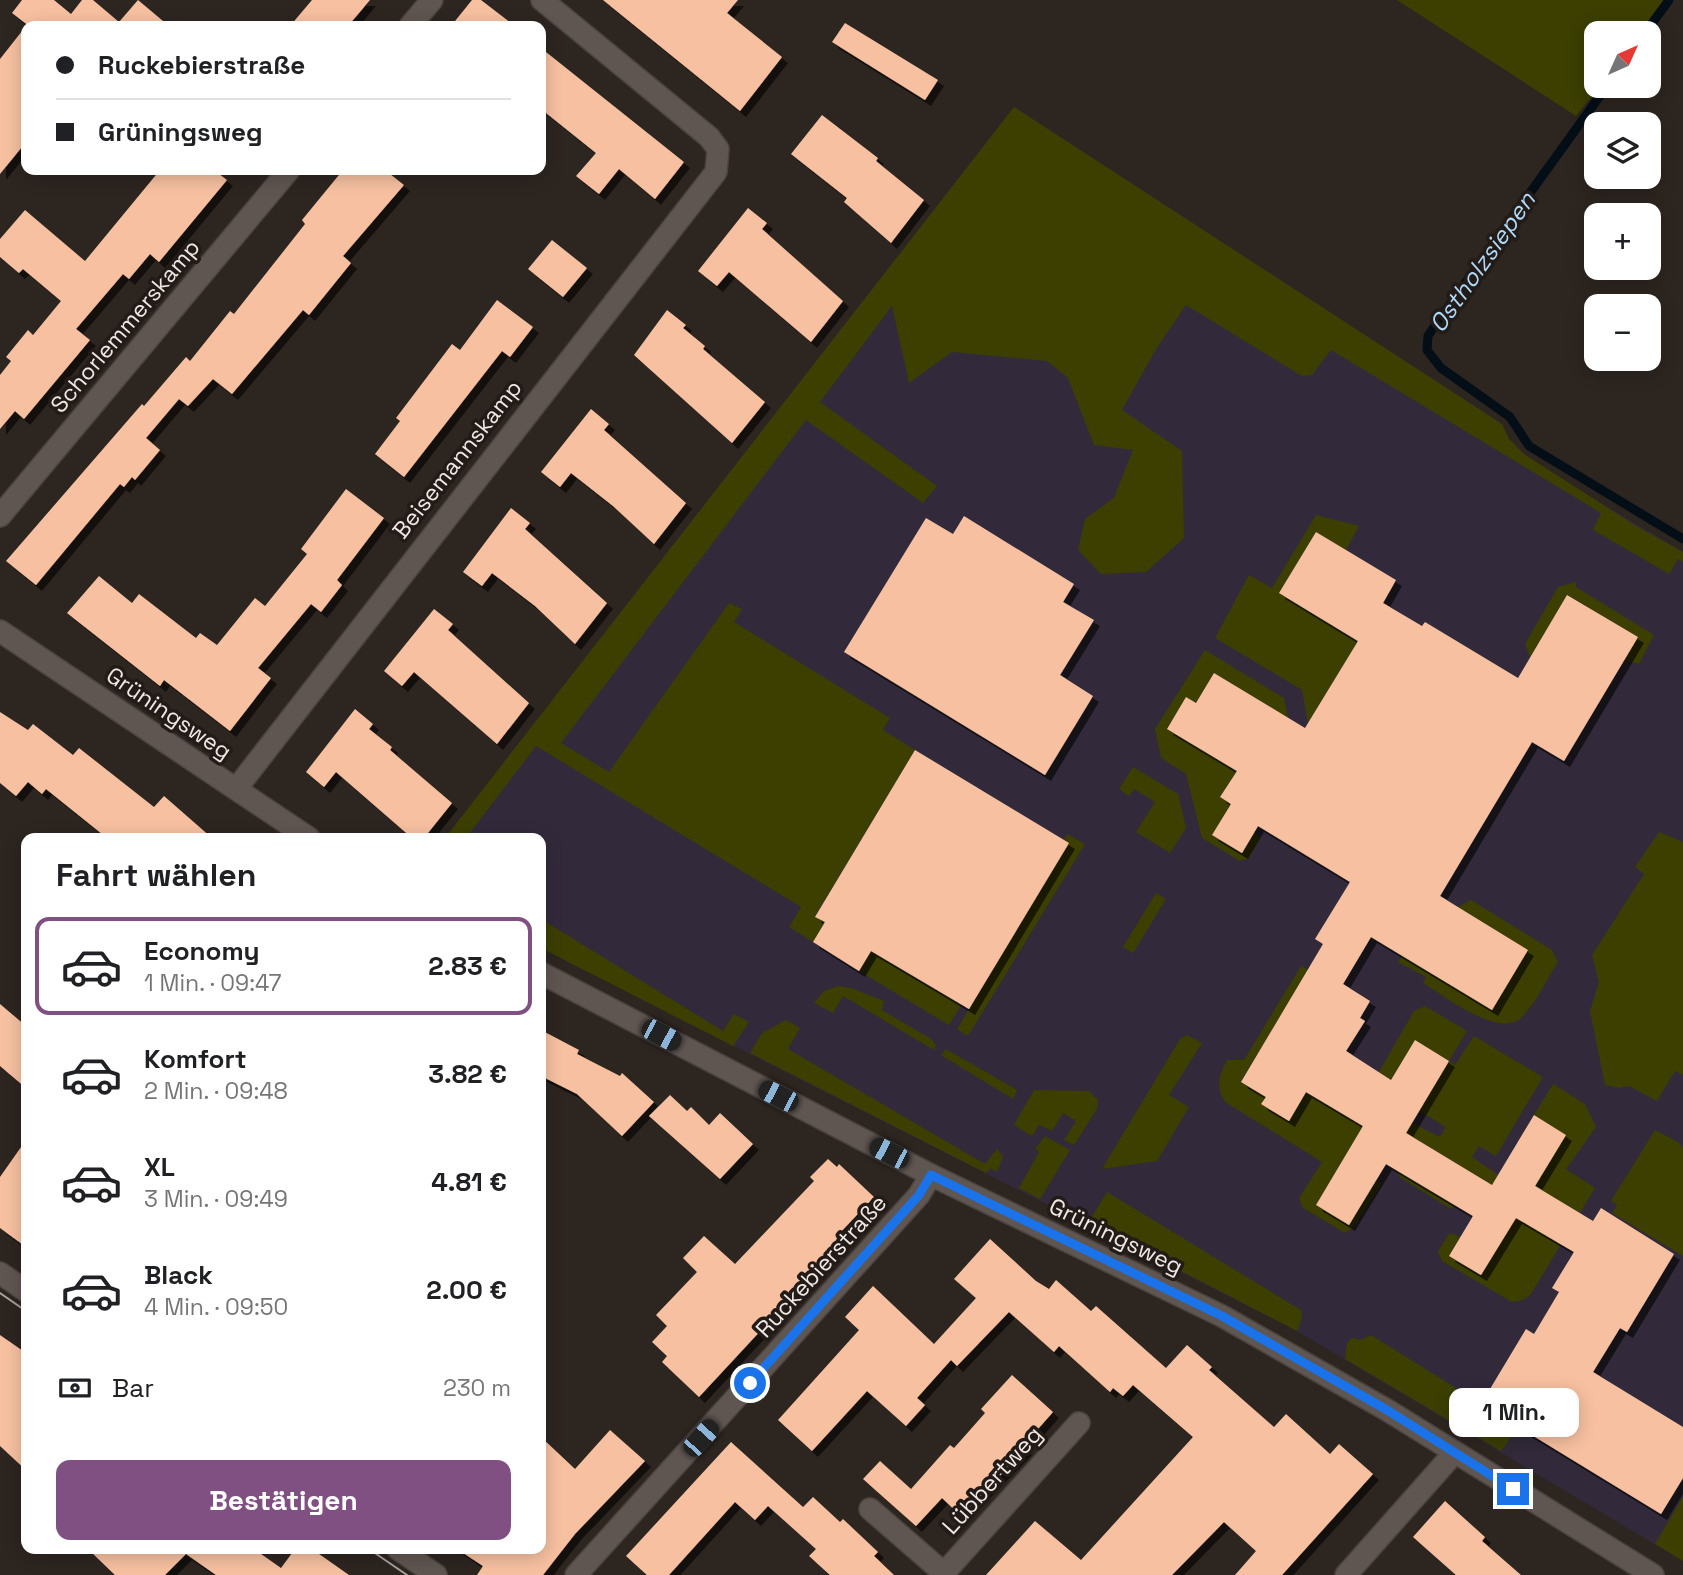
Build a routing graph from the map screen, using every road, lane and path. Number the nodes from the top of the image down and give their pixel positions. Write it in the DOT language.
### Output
graph roads {
  1 [pos="432,0"];
  2 [pos="542,0"];
  3 [pos="414,21"];
  4 [pos="285,175"];
  5 [pos="0,516"];
  6 [pos="0,631"];
  7 [pos="236,789"];
  8 [pos="302,833"];
  9 [pos="546,976"];
  10 [pos="931,1175"];
  11 [pos="0,1273"];
  12 [pos="21,1288"];
  13 [pos="1079,1423"];
  14 [pos="1455,1452"];
  15 [pos="870,1509"];
  16 [pos="405,1554"];
  17 [pos="945,1574"];
  18 [pos="436,1575"];
  19 [pos="576,1575"];
  20 [pos="1346,1575"];
  21 [pos="1653,1575"];
  1 -- 3 [label="street"];
  2 -- 7 [label="street, Beisemannskamp"];
  4 -- 5 [label="street, Schorlemmerskamp"];
  6 -- 7 [label="street, Grüningsweg"];
  7 -- 8 [label="street, Grüningsweg"];
  9 -- 10 [label="street, Grüningsweg"];
  10 -- 14 [label="street, Grüningsweg"];
  10 -- 19 [label="street, Ruckebierstraße"];
  11 -- 12 [label="street"];
  13 -- 17 [label="street, Lübbertweg"];
  14 -- 20 [label="street"];
  14 -- 21 [label="street, Grüningsweg"];
  15 -- 17 [label="street, Lübbertweg"];
  16 -- 18 [label="street"];
}
